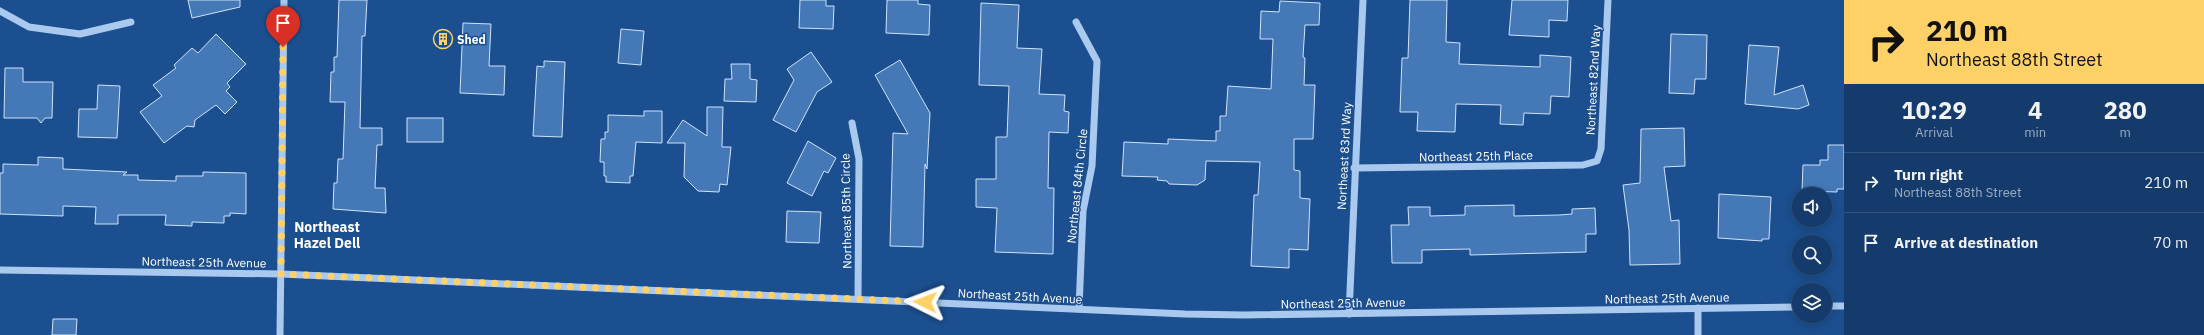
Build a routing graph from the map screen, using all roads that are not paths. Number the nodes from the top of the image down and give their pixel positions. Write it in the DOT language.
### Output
graph roads {
  1 [pos="284,0"];
  2 [pos="1363,0"];
  3 [pos="1608,0"];
  4 [pos="0,11"];
  5 [pos="130,22"];
  6 [pos="1076,22"];
  7 [pos="852,123"];
  8 [pos="1597,161"];
  9 [pos="1354,168"];
  10 [pos="0,270"];
  11 [pos="281,274"];
  12 [pos="858,300"];
  13 [pos="1832,306"];
  14 [pos="1844,306"];
  15 [pos="1792,307"];
  16 [pos="1698,308"];
  17 [pos="1079,310"];
  18 [pos="1349,314"];
  19 [pos="280,335"];
  20 [pos="1698,335"];
  1 -- 11 [label="street"];
  2 -- 9 [label="street, Northeast 83rd Way"];
  3 -- 8 [label="street, Northeast 82nd Way"];
  4 -- 5 [label="street"];
  6 -- 17 [label="street, Northeast 84th Circle"];
  7 -- 12 [label="street, Northeast 85th Circle"];
  8 -- 9 [label="street, Northeast 25th Place"];
  9 -- 18 [label="street, Northeast 83rd Way"];
  10 -- 11 [label="street, Northeast 25th Avenue"];
  11 -- 12 [label="street, Northeast 25th Avenue"];
  11 -- 19 [label="street"];
  12 -- 17 [label="street, Northeast 25th Avenue"];
  13 -- 14 [label="street"];
  15 -- 16 [label="street, Northeast 25th Avenue"];
  16 -- 18 [label="street, Northeast 25th Avenue"];
  16 -- 20 [label="street"];
  17 -- 18 [label="street, Northeast 25th Avenue"];
}
